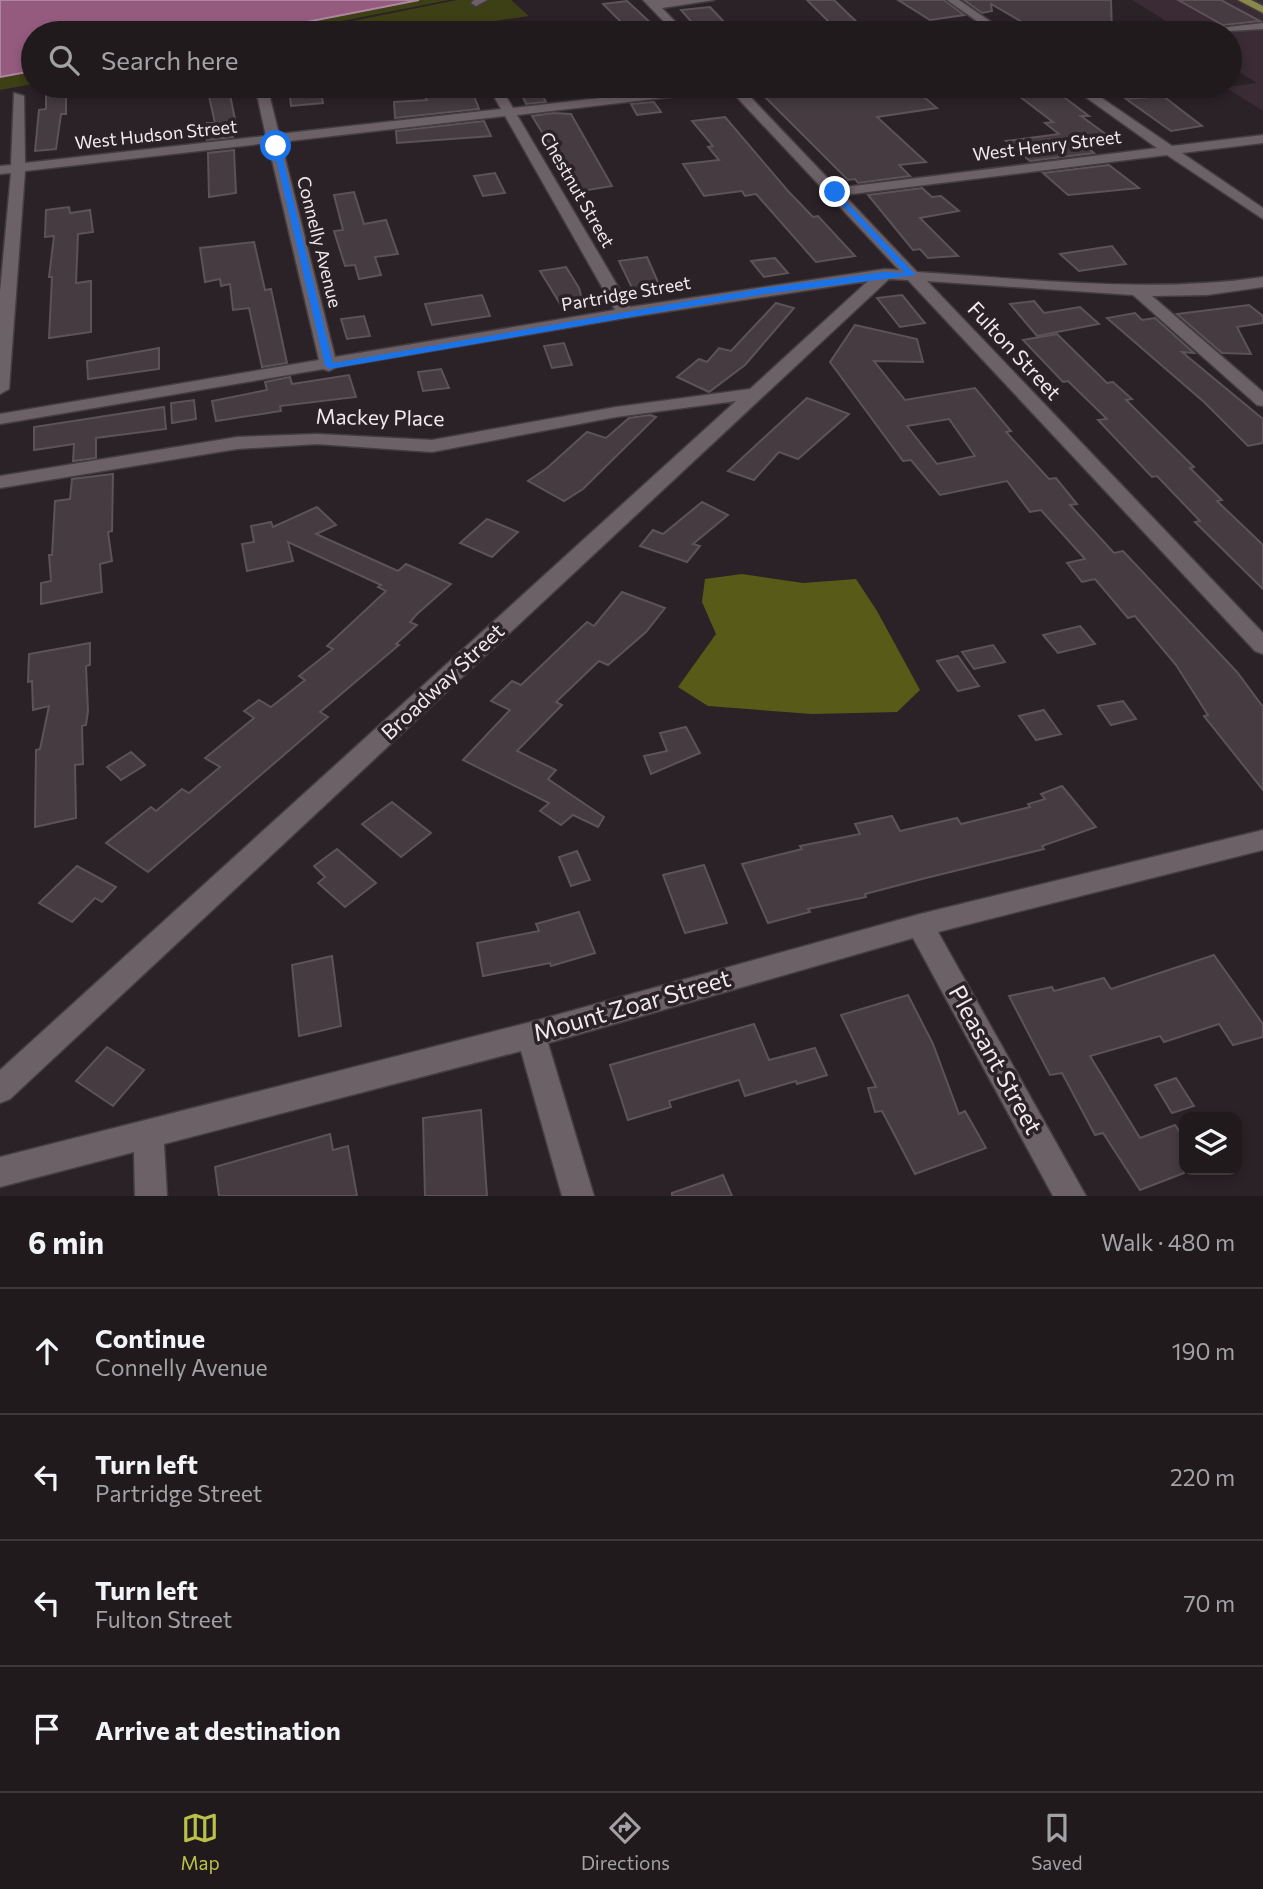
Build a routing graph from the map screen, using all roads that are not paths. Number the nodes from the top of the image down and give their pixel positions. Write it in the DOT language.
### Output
graph roads {
  1 [pos="709,0"];
  2 [pos="953,0"];
  3 [pos="1243,0"];
  4 [pos="651,3"];
  5 [pos="1263,10"];
  6 [pos="669,21"];
  7 [pos="984,21"];
  8 [pos="1263,26"];
  9 [pos="1242,28"];
  10 [pos="18,96"];
  11 [pos="264,98"];
  12 [pos="502,98"];
  13 [pos="634,98"];
  14 [pos="745,98"];
  15 [pos="1093,98"];
  16 [pos="511,113"];
  17 [pos="275,139"];
  18 [pos="1263,139"];
  19 [pos="1169,150"];
  20 [pos="18,168"];
  21 [pos="0,170"];
  22 [pos="835,192"];
  23 [pos="1263,215"];
  24 [pos="885,274"];
  25 [pos="912,275"];
  26 [pos="1263,282"];
  27 [pos="1137,291"];
  28 [pos="625,313"];
  29 [pos="330,366"];
  30 [pos="0,389"];
  31 [pos="757,393"];
  32 [pos="1263,401"];
  33 [pos="0,419"];
  34 [pos="0,482"];
  35 [pos="1263,646"];
  36 [pos="1263,840"];
  37 [pos="920,925"];
  38 [pos="531,1035"];
  39 [pos="0,1089"];
  40 [pos="148,1136"];
  41 [pos="0,1172"];
  42 [pos="151,1196"];
  43 [pos="578,1196"];
  44 [pos="1070,1196"];
  1 -- 4 [label="street"];
  2 -- 7 [label="street"];
  3 -- 5 [label="main road"];
  4 -- 6 [label="street"];
  8 -- 9 [label="street"];
  10 -- 20 [label="street"];
  11 -- 17 [label="street, Connelly Avenue"];
  12 -- 16 [label="street, Chestnut Street"];
  13 -- 16 [label="street, West Hudson Street"];
  14 -- 22 [label="street, Fulton Street"];
  15 -- 19 [label="street"];
  16 -- 17 [label="street, West Hudson Street"];
  16 -- 28 [label="street, Chestnut Street"];
  17 -- 20 [label="street, West Hudson Street"];
  17 -- 29 [label="street, Connelly Avenue"];
  18 -- 19 [label="street, West Henry Street"];
  19 -- 22 [label="street, West Henry Street"];
  19 -- 23 [label="street"];
  20 -- 21 [label="street, West Hudson Street"];
  20 -- 30 [label="street"];
  22 -- 25 [label="street, Fulton Street"];
  24 -- 25 [label="street, Partridge Street"];
  24 -- 28 [label="street, Partridge Street"];
  24 -- 31 [label="street, Broadway Street"];
  25 -- 27 [label="street, Partridge Street"];
  25 -- 35 [label="street, Fulton Street"];
  26 -- 27 [label="street, Partridge Street"];
  27 -- 32 [label="street"];
  28 -- 29 [label="street, Partridge Street"];
  29 -- 33 [label="street, Partridge Street"];
  31 -- 34 [label="street, Mackey Place"];
  31 -- 39 [label="street, Broadway Street"];
  36 -- 37 [label="street, Mount Zoar Street"];
  37 -- 38 [label="street, Mount Zoar Street"];
  37 -- 44 [label="street, Pleasant Street"];
  38 -- 40 [label="street, Mount Zoar Street"];
  38 -- 43 [label="street"];
  40 -- 41 [label="street, Mount Zoar Street"];
  40 -- 42 [label="street"];
}
